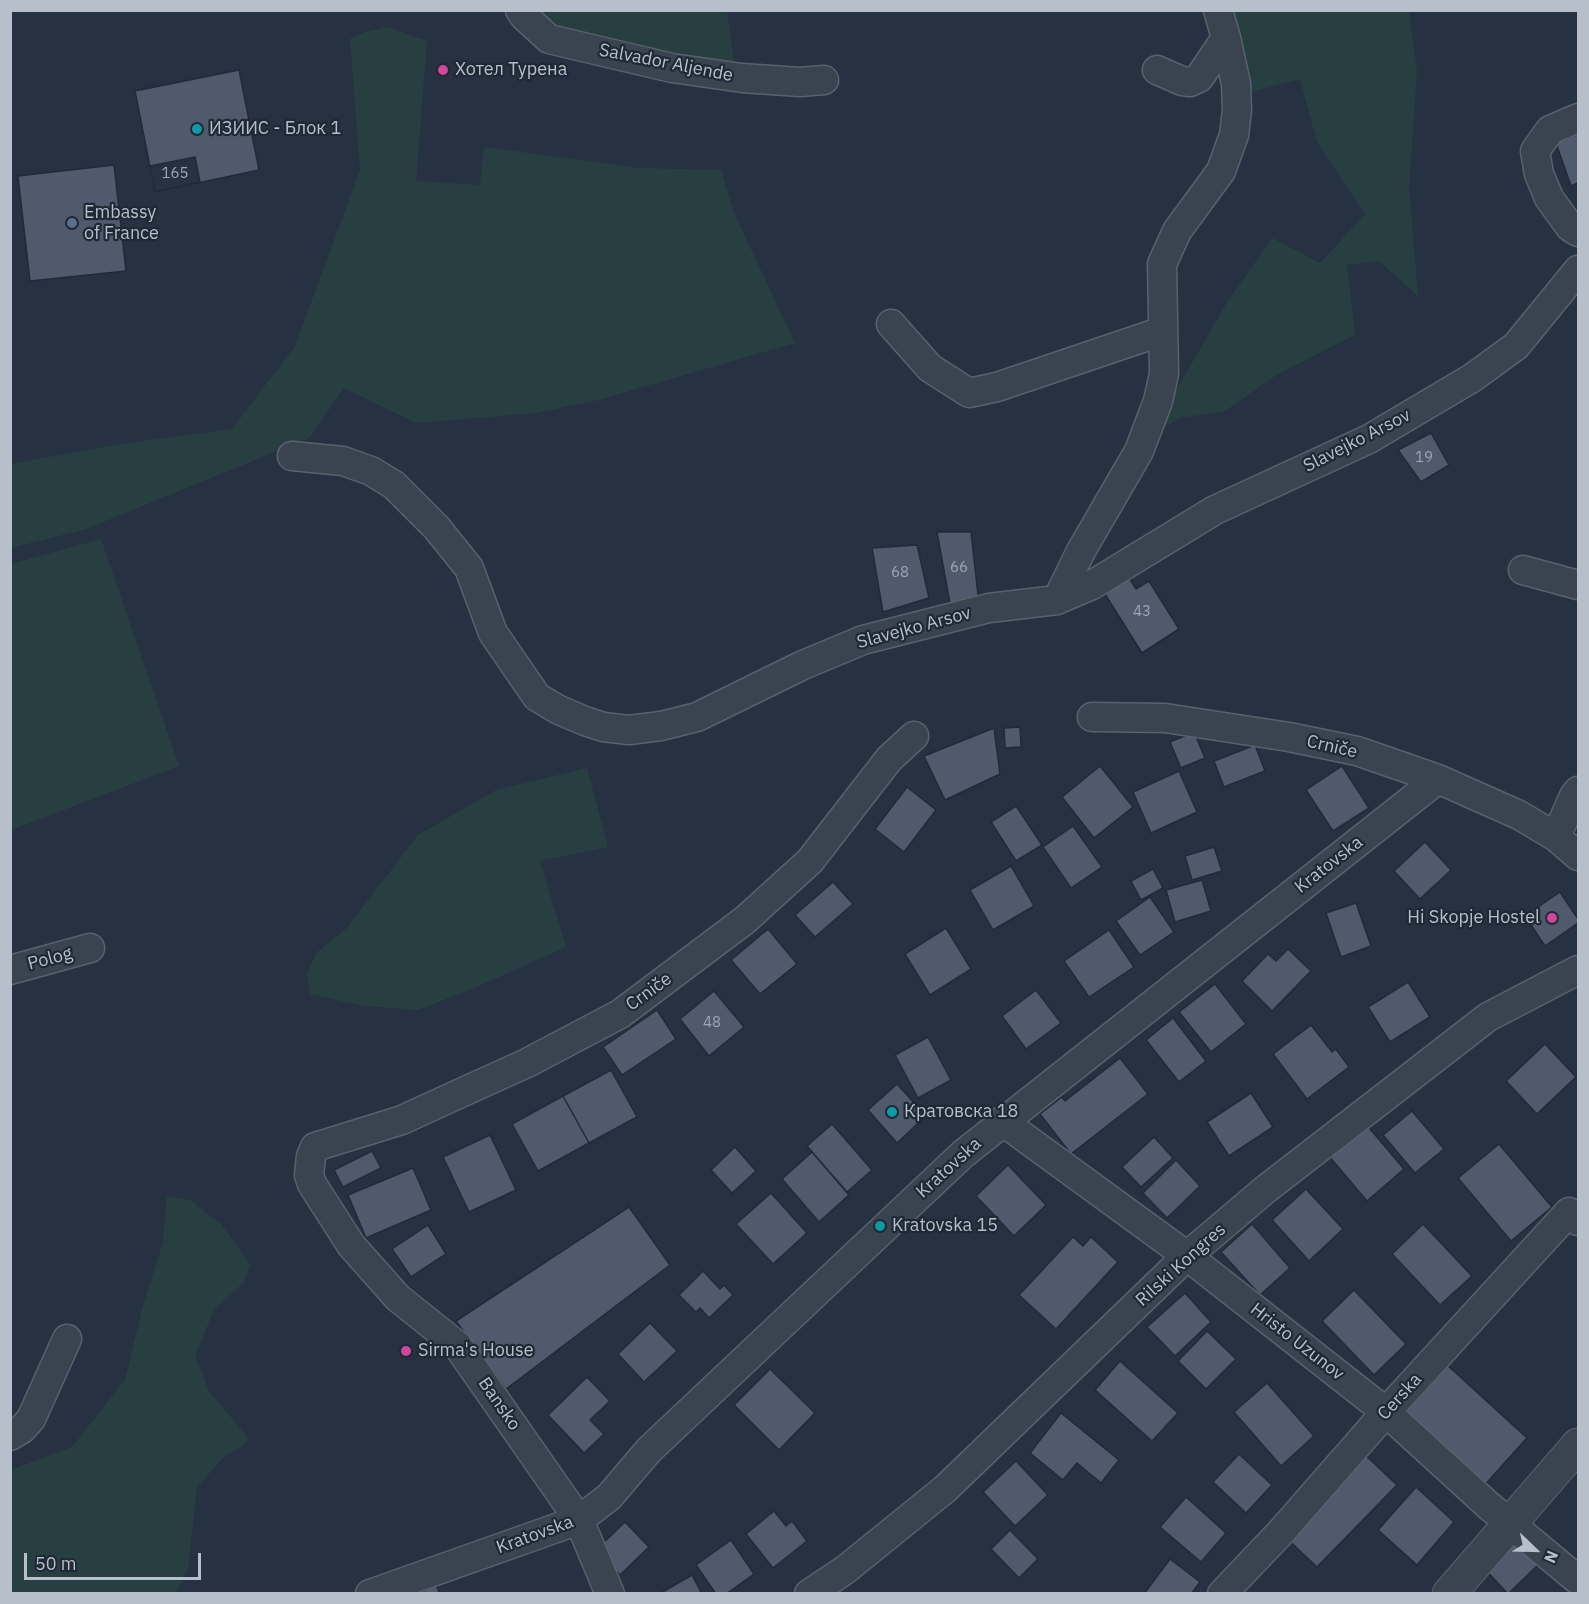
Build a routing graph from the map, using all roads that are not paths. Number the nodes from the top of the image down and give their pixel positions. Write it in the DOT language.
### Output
graph roads {
  1 [pos="520,10"];
  2 [pos="1218,10"];
  3 [pos="1226,38"];
  4 [pos="1157,70"];
  5 [pos="824,80"];
  6 [pos="1578,118"];
  7 [pos="1578,232"];
  8 [pos="1578,270"];
  9 [pos="891,324"];
  10 [pos="1163,331"];
  11 [pos="292,456"];
  12 [pos="1523,570"];
  13 [pos="1578,585"];
  14 [pos="1057,600"];
  15 [pos="1092,717"];
  16 [pos="914,736"];
  17 [pos="1438,779"];
  18 [pos="1578,791"];
  19 [pos="1556,837"];
  20 [pos="1578,856"];
  21 [pos="90,948"];
  22 [pos="10,970"];
  23 [pos="1578,970"];
  24 [pos="1002,1121"];
  25 [pos="315,1147"];
  26 [pos="1578,1221"];
  27 [pos="1187,1256"];
  28 [pos="67,1339"];
  29 [pos="1386,1412"];
  30 [pos="10,1436"];
  31 [pos="1578,1445"];
  32 [pos="579,1520"];
  33 [pos="1511,1523"];
  34 [pos="1578,1580"];
  35 [pos="370,1593"];
  36 [pos="610,1593"];
  37 [pos="809,1593"];
  38 [pos="1222,1593"];
  39 [pos="1449,1593"];
  1 -- 5 [label="street, Salvador Aljende"];
  2 -- 3 [label="street"];
  3 -- 4 [label="street"];
  3 -- 10 [label="street"];
  6 -- 7 [label="street"];
  8 -- 14 [label="street, Slavejko Arsov"];
  9 -- 10 [label="street"];
  10 -- 14 [label="street"];
  11 -- 14 [label="street, Slavejko Arsov"];
  12 -- 13 [label="street"];
  15 -- 17 [label="street, Crniče"];
  16 -- 25 [label="street, Crniče"];
  17 -- 19 [label="street, Crniče"];
  17 -- 24 [label="street, Kratovska"];
  18 -- 19 [label="street"];
  19 -- 20 [label="street, Crniče"];
  21 -- 22 [label="street, Polog"];
  23 -- 27 [label="street, Rilski Kongres"];
  24 -- 27 [label="street, Hristo Uzunov"];
  24 -- 32 [label="street, Kratovska"];
  25 -- 32 [label="street, Bansko"];
  26 -- 29 [label="street, Cerska"];
  27 -- 29 [label="street, Hristo Uzunov"];
  27 -- 37 [label="street, Rilski Kongres"];
  28 -- 30 [label="street"];
  29 -- 33 [label="street, Hristo Uzunov"];
  29 -- 38 [label="street, Cerska"];
  31 -- 33 [label="street"];
  32 -- 35 [label="street, Kratovska"];
  32 -- 36 [label="street, Bansko"];
  33 -- 34 [label="street, Hristo Uzunov"];
  33 -- 39 [label="street"];
}
